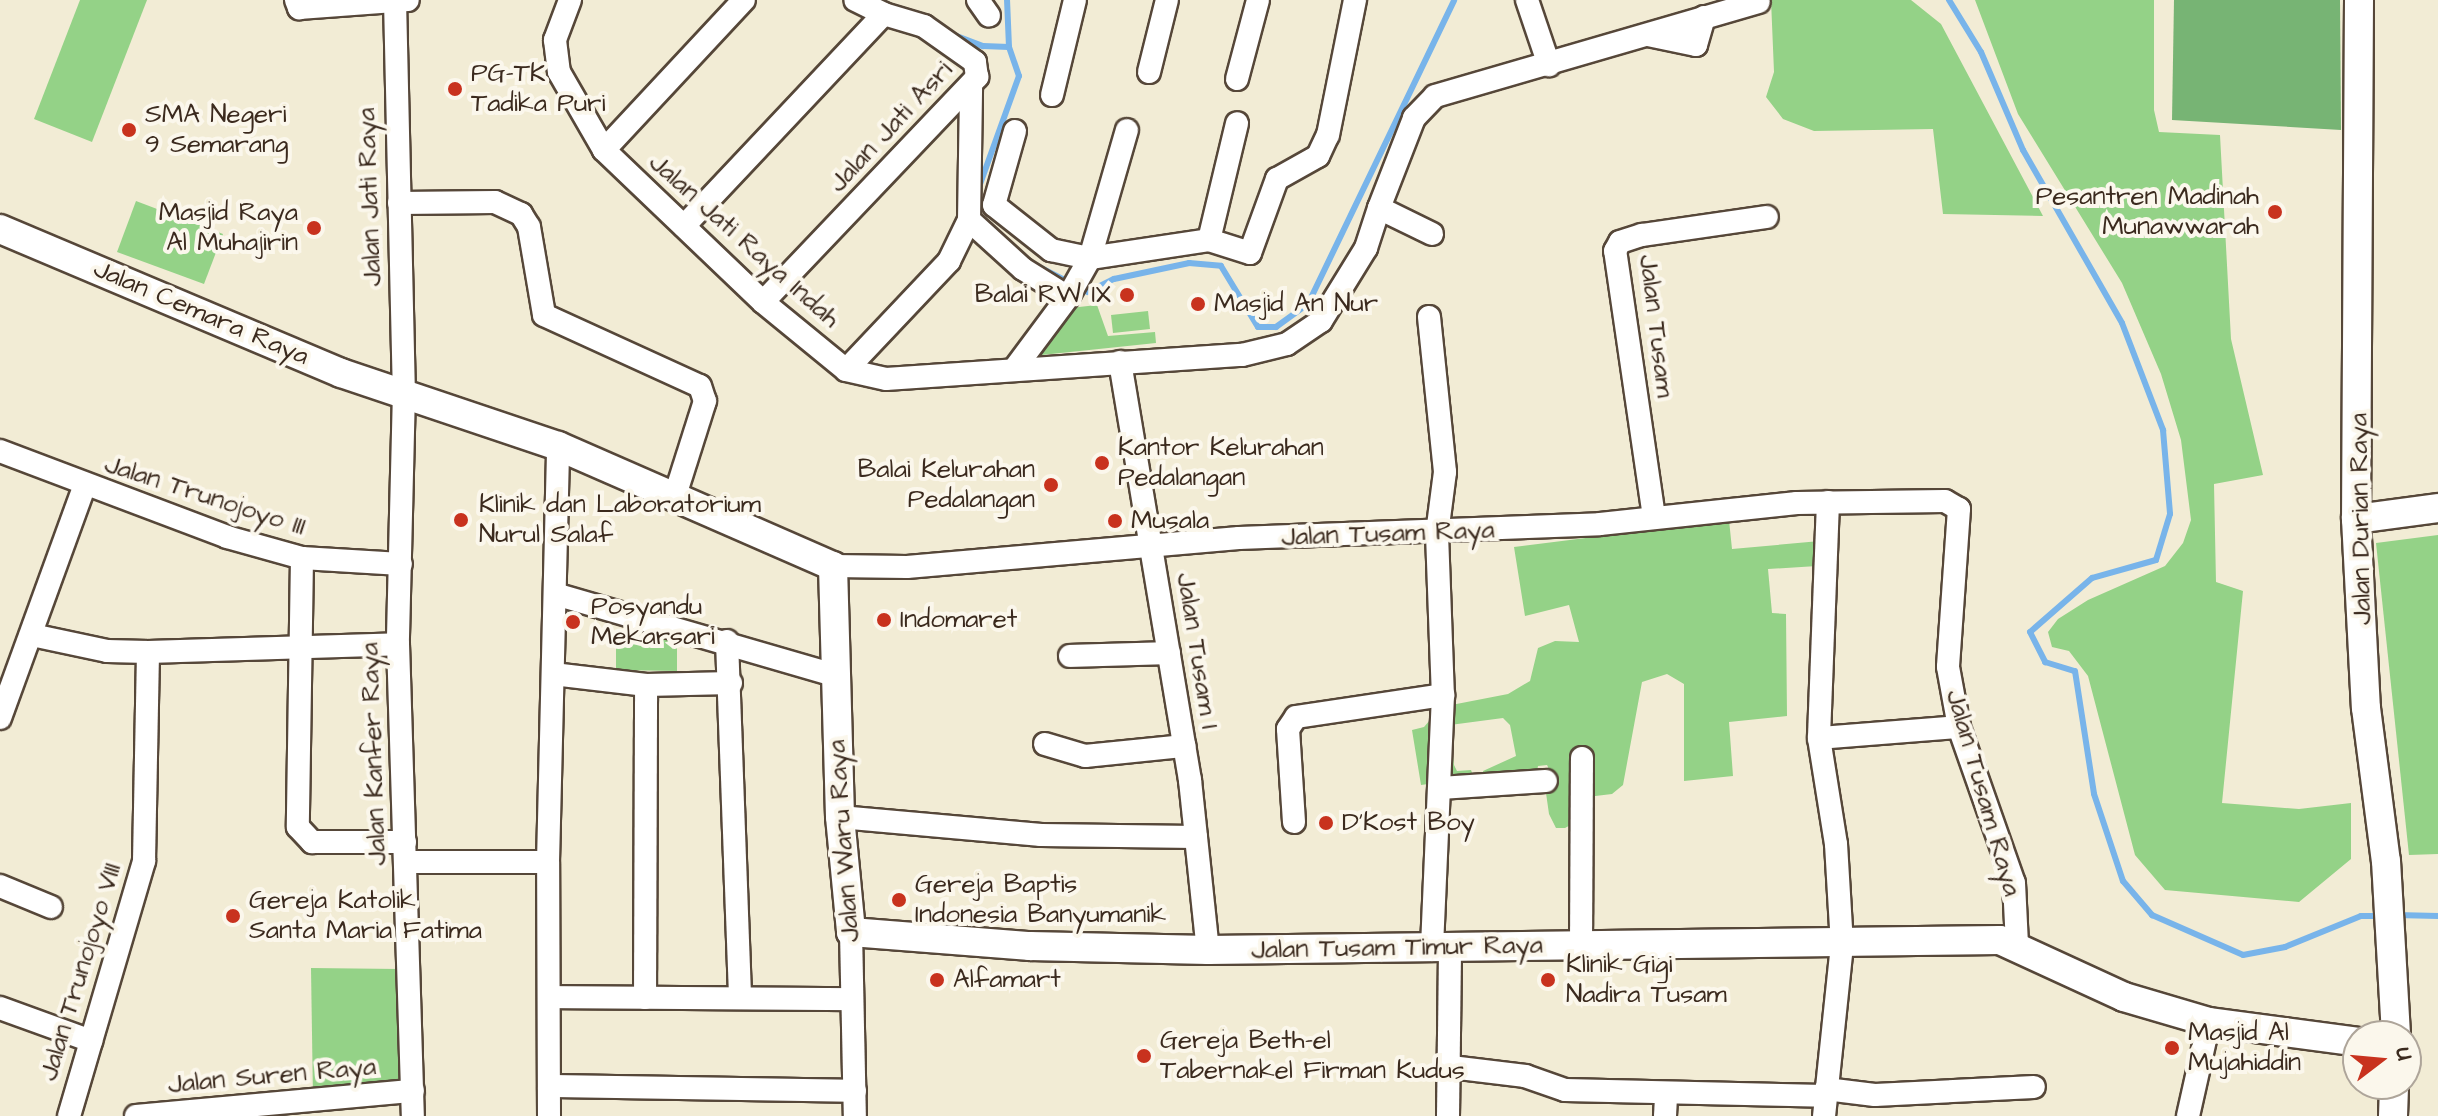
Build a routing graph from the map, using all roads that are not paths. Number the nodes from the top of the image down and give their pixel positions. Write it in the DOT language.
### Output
graph roads {
  1 [pos="296,0"];
  2 [pos="572,0"];
  3 [pos="744,0"];
  4 [pos="855,0"];
  5 [pos="1075,0"];
  6 [pos="1167,0"];
  7 [pos="1258,0"];
  8 [pos="1355,0"];
  9 [pos="1527,0"];
  10 [pos="2359,0"];
  11 [pos="400,1"];
  12 [pos="1759,2"];
  13 [pos="884,14"];
  14 [pos="1549,65"];
  15 [pos="1149,72"];
  16 [pos="1237,79"];
  17 [pos="971,88"];
  18 [pos="1052,95"];
  19 [pos="1237,123"];
  20 [pos="1127,130"];
  21 [pos="1015,131"];
  22 [pos="604,150"];
  23 [pos="399,203"];
  24 [pos="1379,208"];
  25 [pos="1767,217"];
  26 [pos="969,220"];
  27 [pos="684,226"];
  28 [pos="0,229"];
  29 [pos="1432,234"];
  30 [pos="1209,240"];
  31 [pos="1088,261"];
  32 [pos="1069,295"];
  33 [pos="763,302"];
  34 [pos="1429,317"];
  35 [pos="1120,362"];
  36 [pos="1015,368"];
  37 [pos="846,370"];
  38 [pos="404,391"];
  39 [pos="558,446"];
  40 [pos="0,451"];
  41 [pos="84,487"];
  42 [pos="674,499"];
  43 [pos="1828,502"];
  44 [pos="2438,508"];
  45 [pos="1654,517"];
  46 [pos="2356,519"];
  47 [pos="1437,534"];
  48 [pos="1153,548"];
  49 [pos="302,558"];
  50 [pos="401,564"];
  51 [pos="833,566"];
  52 [pos="555,594"];
  53 [pos="32,635"];
  54 [pos="727,641"];
  55 [pos="398,644"];
  56 [pos="299,649"];
  57 [pos="148,652"];
  58 [pos="1169,653"];
  59 [pos="1070,656"];
  60 [pos="553,674"];
  61 [pos="834,675"];
  62 [pos="731,683"];
  63 [pos="646,685"];
  64 [pos="1443,695"];
  65 [pos="0,718"];
  66 [pos="1959,727"];
  67 [pos="1819,738"];
  68 [pos="1045,744"];
  69 [pos="1184,746"];
  70 [pos="1582,758"];
  71 [pos="1546,781"];
  72 [pos="1440,788"];
  73 [pos="840,817"];
  74 [pos="1294,822"];
  75 [pos="1196,837"];
  76 [pos="406,852"];
  77 [pos="548,862"];
  78 [pos="0,886"];
  79 [pos="51,907"];
  80 [pos="851,932"];
  81 [pos="2017,944"];
  82 [pos="1842,945"];
  83 [pos="1581,946"];
  84 [pos="1441,949"];
  85 [pos="1208,950"];
  86 [pos="549,997"];
  87 [pos="645,998"];
  88 [pos="740,998"];
  89 [pos="851,999"];
  90 [pos="0,1008"];
  91 [pos="2395,1020"];
  92 [pos="2209,1022"];
  93 [pos="2342,1040"];
  94 [pos="91,1041"];
  95 [pos="1451,1067"];
  96 [pos="549,1086"];
  97 [pos="2034,1087"];
  98 [pos="413,1091"];
  99 [pos="855,1091"];
  100 [pos="1825,1100"];
  101 [pos="1666,1105"];
  102 [pos="260,1110"];
  103 [pos="166,1115"];
  104 [pos="69,1116"];
  105 [pos="136,1116"];
  106 [pos="413,1116"];
  107 [pos="549,1116"];
  108 [pos="855,1116"];
  109 [pos="1448,1116"];
  110 [pos="2188,1116"];
  1 -- 11 [label="street"];
  2 -- 22 [label="street, Jalan Jati Raya Indah"];
  3 -- 22 [label="street"];
  4 -- 13 [label="street"];
  5 -- 18 [label="street"];
  6 -- 15 [label="street"];
  7 -- 16 [label="street"];
  8 -- 30 [label="street"];
  9 -- 14 [label="street"];
  10 -- 46 [label="main road, Jalan Durian Raya"];
  11 -- 23 [label="street, Jalan Jati Raya"];
  12 -- 14 [label="street"];
  13 -- 17 [label="street, Jalan Jati Asri"];
  13 -- 27 [label="street"];
  14 -- 24 [label="street"];
  17 -- 26 [label="street"];
  17 -- 33 [label="street, Jalan Jati Asri"];
  19 -- 30 [label="street"];
  20 -- 31 [label="street"];
  21 -- 31 [label="street"];
  22 -- 27 [label="street, Jalan Jati Raya Indah"];
  23 -- 38 [label="street, Jalan Jati Raya"];
  23 -- 42 [label="street"];
  24 -- 29 [label="street"];
  24 -- 35 [label="street, Jalan Jati Raya Indah"];
  25 -- 45 [label="street, Jalan Tusam"];
  26 -- 32 [label="street"];
  26 -- 37 [label="street"];
  27 -- 33 [label="street, Jalan Jati Raya Indah"];
  28 -- 38 [label="main road, Jalan Cemara Raya"];
  30 -- 31 [label="street"];
  31 -- 32 [label="street"];
  32 -- 36 [label="street"];
  33 -- 37 [label="street, Jalan Jati Raya Indah"];
  34 -- 47 [label="street"];
  35 -- 36 [label="street, Jalan Jati Raya Indah"];
  35 -- 48 [label="street, Jalan Tusam I"];
  36 -- 37 [label="street, Jalan Jati Raya Indah"];
  38 -- 39 [label="main road, Jalan Tusam Raya"];
  38 -- 50 [label="street, Jalan Kanfer Raya"];
  39 -- 42 [label="main road, Jalan Tusam Raya"];
  39 -- 52 [label="street"];
  40 -- 41 [label="street, Jalan Trunojoyo III"];
  41 -- 49 [label="street, Jalan Trunojoyo III"];
  41 -- 53 [label="street"];
  42 -- 51 [label="main road, Jalan Tusam Raya"];
  43 -- 45 [label="street, Jalan Tusam Raya"];
  43 -- 66 [label="street, Jalan Tusam Raya"];
  43 -- 67 [label="street"];
  44 -- 46 [label="main road"];
  45 -- 47 [label="street, Jalan Tusam Raya"];
  46 -- 91 [label="main road, Jalan Durian Raya"];
  47 -- 48 [label="street, Jalan Tusam Raya"];
  47 -- 64 [label="street"];
  48 -- 51 [label="street, Jalan Tusam Raya"];
  48 -- 58 [label="street, Jalan Tusam I"];
  49 -- 50 [label="street, Jalan Trunojoyo III"];
  49 -- 56 [label="street"];
  50 -- 55 [label="street, Jalan Kanfer Raya"];
  51 -- 61 [label="main road, Jalan Waru Raya"];
  52 -- 54 [label="street"];
  52 -- 60 [label="street"];
  53 -- 57 [label="street"];
  53 -- 65 [label="street"];
  54 -- 61 [label="street"];
  54 -- 62 [label="street"];
  55 -- 56 [label="street"];
  55 -- 76 [label="street, Jalan Kanfer Raya"];
  56 -- 57 [label="street"];
  56 -- 76 [label="street"];
  57 -- 94 [label="street, Jalan Trunojoyo VIII"];
  58 -- 59 [label="street"];
  58 -- 69 [label="street, Jalan Tusam I"];
  60 -- 63 [label="street"];
  60 -- 77 [label="street"];
  61 -- 73 [label="main road, Jalan Waru Raya"];
  62 -- 63 [label="street"];
  62 -- 88 [label="street"];
  63 -- 87 [label="street"];
  64 -- 72 [label="street"];
  64 -- 74 [label="street"];
  66 -- 67 [label="street"];
  66 -- 81 [label="street, Jalan Tusam Raya"];
  67 -- 82 [label="street"];
  68 -- 69 [label="street"];
  69 -- 75 [label="street, Jalan Tusam I"];
  70 -- 83 [label="street"];
  71 -- 72 [label="street"];
  72 -- 84 [label="street"];
  73 -- 75 [label="street"];
  73 -- 80 [label="main road, Jalan Waru Raya"];
  75 -- 85 [label="street, Jalan Tusam I"];
  76 -- 77 [label="street"];
  76 -- 98 [label="street, Jalan Kanfer Raya"];
  77 -- 86 [label="street"];
  78 -- 79 [label="street"];
  80 -- 85 [label="main road, Jalan Tusam Timur Raya"];
  80 -- 89 [label="street, Jalan Waru Raya"];
  81 -- 82 [label="main road, Jalan Tusam Timur Raya"];
  81 -- 92 [label="main road, Jalan Tusam Timur Raya"];
  82 -- 83 [label="main road, Jalan Tusam Timur Raya"];
  82 -- 100 [label="street"];
  83 -- 84 [label="main road, Jalan Tusam Timur Raya"];
  84 -- 85 [label="main road, Jalan Tusam Timur Raya"];
  84 -- 95 [label="street"];
  86 -- 87 [label="street"];
  86 -- 96 [label="street"];
  87 -- 88 [label="street"];
  88 -- 89 [label="street"];
  89 -- 99 [label="street, Jalan Waru Raya"];
  90 -- 94 [label="street"];
  92 -- 93 [label="main road, Jalan Tusam Timur Raya"];
  92 -- 110 [label="street"];
  94 -- 104 [label="street, Jalan Trunojoyo VIII"];
  95 -- 101 [label="street"];
  95 -- 109 [label="street"];
  96 -- 99 [label="street"];
  96 -- 107 [label="street"];
  97 -- 100 [label="street"];
  98 -- 102 [label="street, Jalan Suren Raya"];
  98 -- 106 [label="street, Jalan Kanfer Raya"];
  99 -- 108 [label="street, Jalan Waru Raya"];
  100 -- 101 [label="street"];
  102 -- 103 [label="street, Jalan Suren Raya"];
  103 -- 105 [label="street, Jalan Suren Raya"];
}
